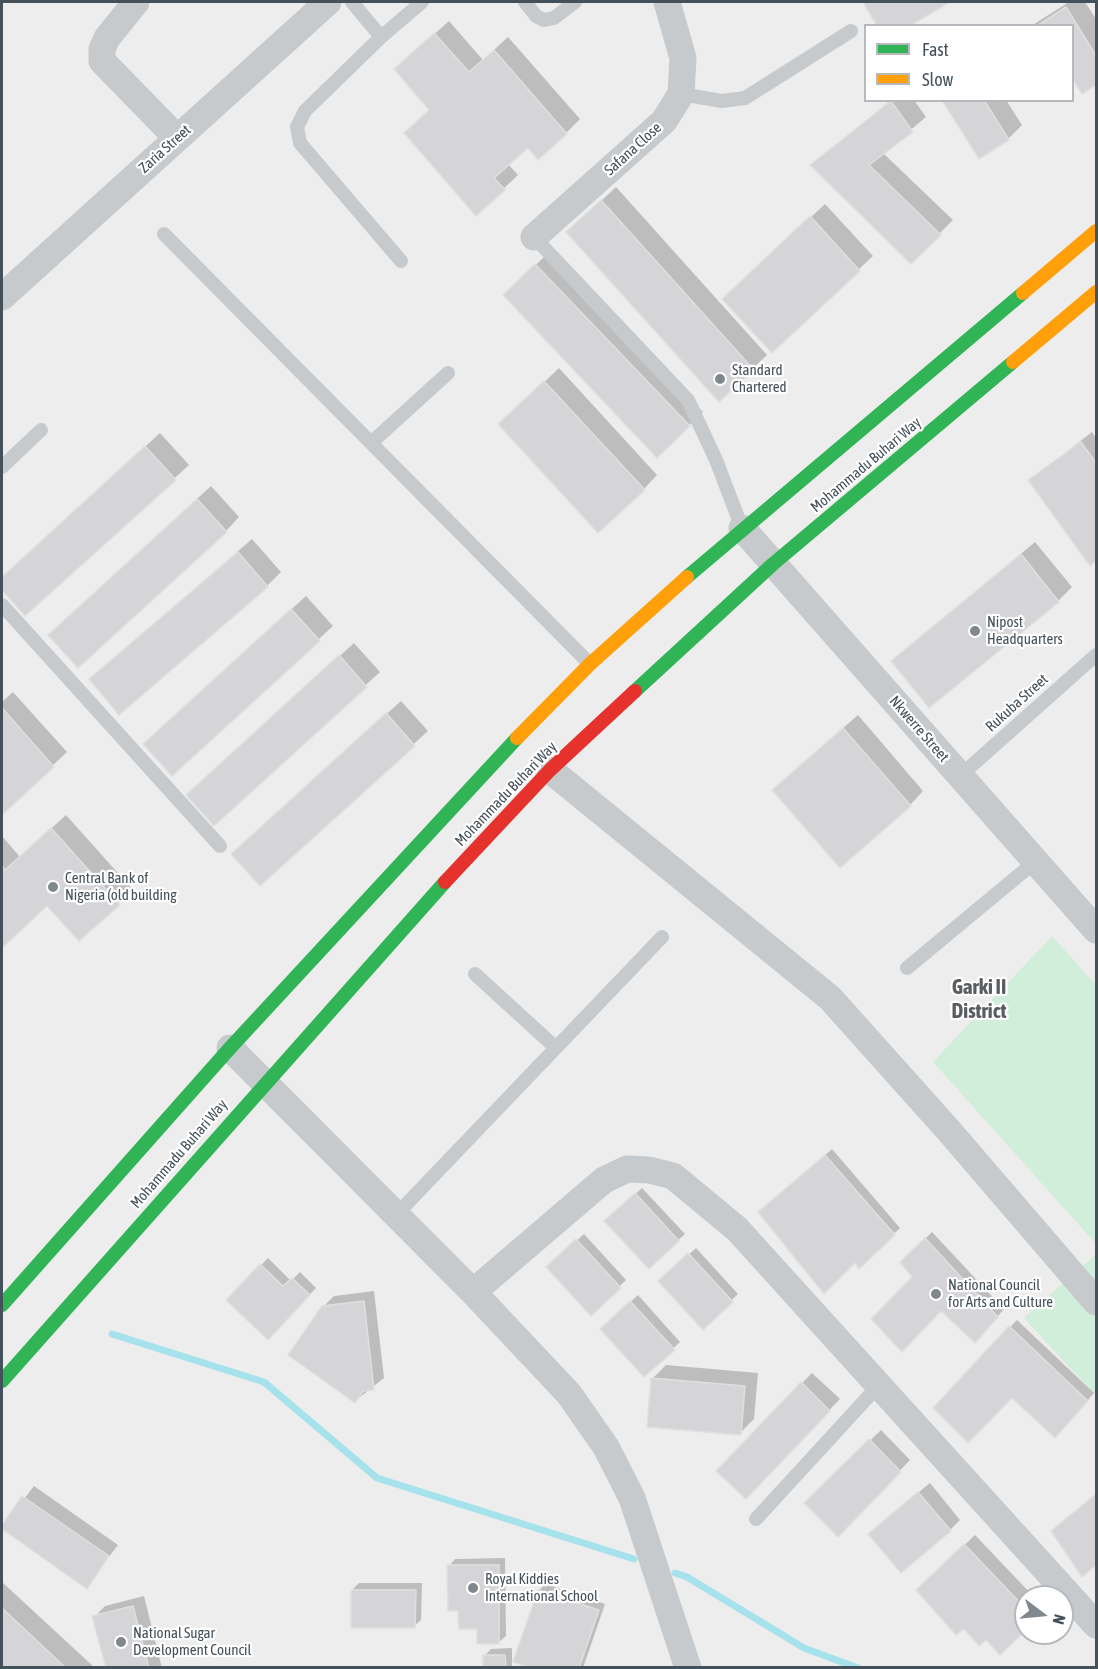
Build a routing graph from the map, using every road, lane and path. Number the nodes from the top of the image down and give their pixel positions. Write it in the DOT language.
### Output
graph roads {
  1 [pos="136,2"];
  2 [pos="328,2"];
  3 [pos="352,2"];
  4 [pos="525,2"];
  5 [pos="575,2"];
  6 [pos="667,2"];
  7 [pos="417,3"];
  8 [pos="851,32"];
  9 [pos="381,37"];
  10 [pos="681,94"];
  11 [pos="177,138"];
  12 [pos="1096,231"];
  13 [pos="164,234"];
  14 [pos="534,237"];
  15 [pos="400,261"];
  16 [pos="1096,292"];
  17 [pos="2,297"];
  18 [pos="448,373"];
  19 [pos="41,430"];
  20 [pos="371,443"];
  21 [pos="2,467"];
  22 [pos="742,528"];
  23 [pos="773,564"];
  24 [pos="4,613"];
  25 [pos="1096,655"];
  26 [pos="590,664"];
  27 [pos="550,770"];
  28 [pos="960,776"];
  29 [pos="220,846"];
  30 [pos="1036,861"];
  31 [pos="1096,930"];
  32 [pos="663,937"];
  33 [pos="908,968"];
  34 [pos="475,974"];
  35 [pos="230,1048"];
  36 [pos="556,1048"];
  37 [pos="264,1082"];
  38 [pos="396,1215"];
  39 [pos="473,1292"];
  40 [pos="1096,1302"];
  41 [pos="2,1305"];
  42 [pos="2,1381"];
  43 [pos="879,1385"];
  44 [pos="756,1519"];
  45 [pos="1096,1625"];
  46 [pos="688,1668"];
  1 -- 11 [label="street"];
  2 -- 11 [label="street, Zaria Street"];
  3 -- 9 [label="lane"];
  4 -- 5 [label="lane"];
  6 -- 10 [label="street, Safana Close"];
  7 -- 9 [label="lane"];
  8 -- 10 [label="lane"];
  9 -- 15 [label="lane"];
  10 -- 14 [label="street, Safana Close"];
  11 -- 17 [label="street, Zaria Street"];
  12 -- 22 [label="main road, Mohammadu Buhari Way"];
  13 -- 20 [label="lane"];
  14 -- 22 [label="lane"];
  16 -- 23 [label="main road, Mohammadu Buhari Way"];
  18 -- 20 [label="lane"];
  19 -- 21 [label="lane"];
  20 -- 26 [label="lane"];
  22 -- 23 [label="street, Nkwerre Street"];
  22 -- 26 [label="main road, Mohammadu Buhari Way"];
  23 -- 27 [label="main road, Mohammadu Buhari Way"];
  23 -- 28 [label="street, Nkwerre Street"];
  24 -- 29 [label="lane"];
  25 -- 28 [label="lane, Rukuba Street"];
  26 -- 35 [label="main road, Mohammadu Buhari Way"];
  27 -- 37 [label="main road, Mohammadu Buhari Way"];
  27 -- 40 [label="street"];
  28 -- 30 [label="street, Nkwerre Street"];
  30 -- 31 [label="street, Nkwerre Street"];
  30 -- 33 [label="lane"];
  32 -- 36 [label="lane"];
  34 -- 36 [label="lane"];
  35 -- 37 [label="street"];
  35 -- 41 [label="main road, Mohammadu Buhari Way"];
  36 -- 38 [label="lane"];
  37 -- 38 [label="street"];
  37 -- 42 [label="main road, Mohammadu Buhari Way"];
  38 -- 39 [label="street"];
  39 -- 43 [label="street"];
  39 -- 46 [label="street"];
  43 -- 44 [label="lane"];
  43 -- 45 [label="street"];
}
